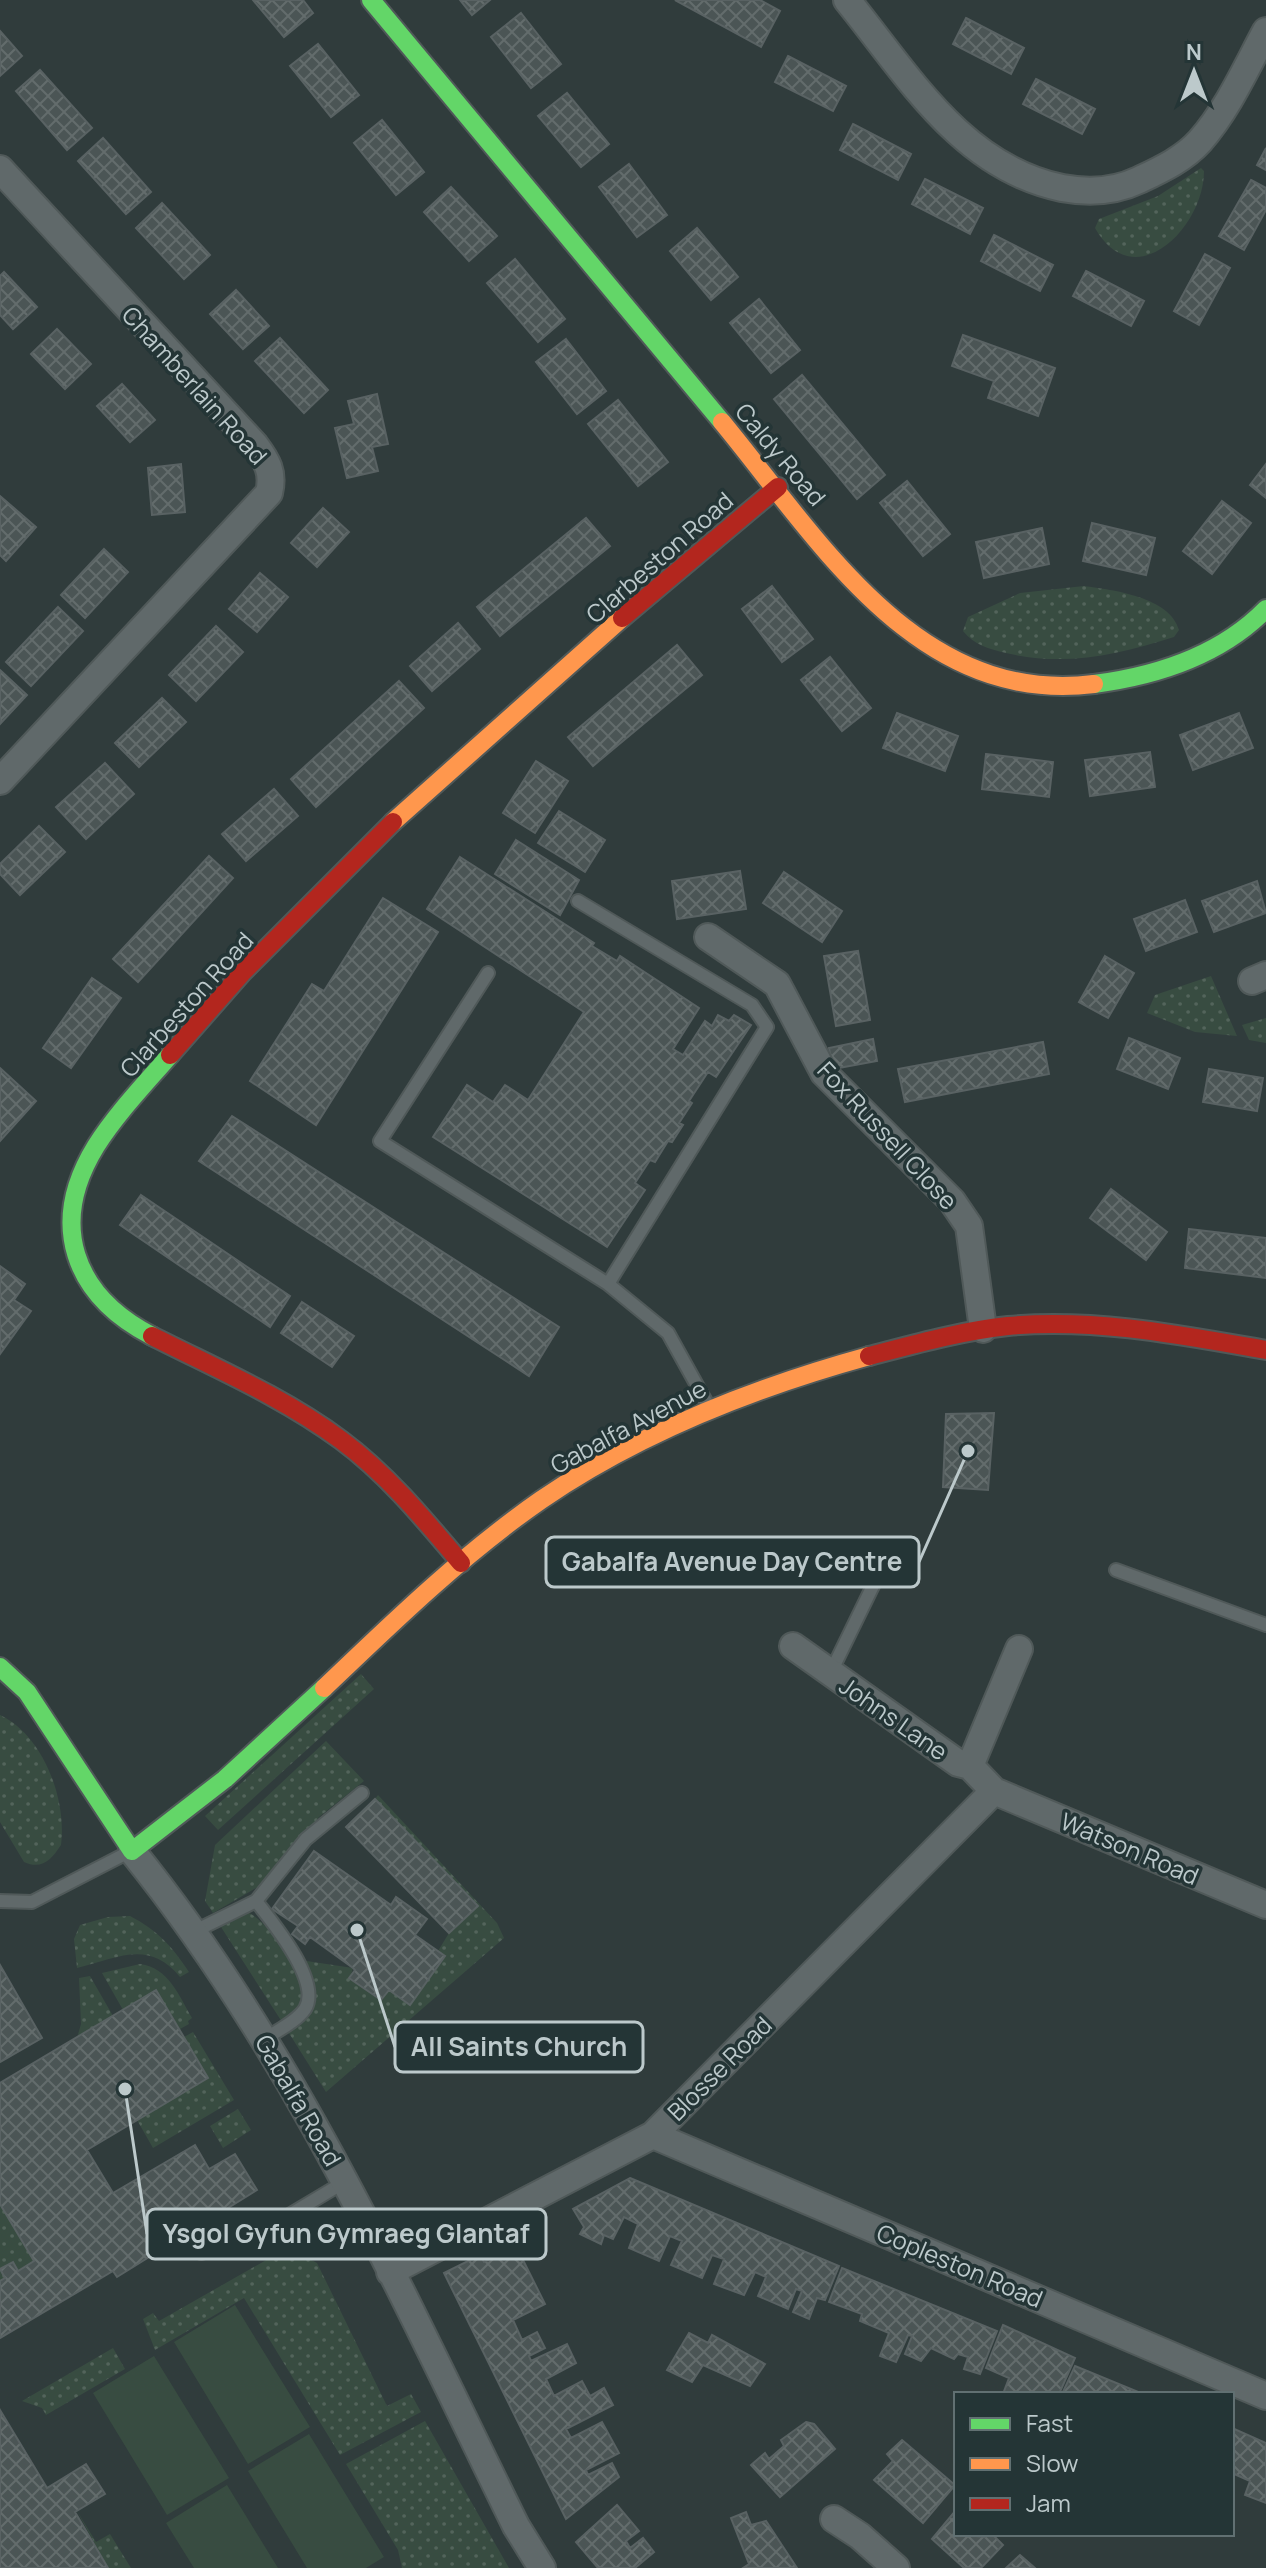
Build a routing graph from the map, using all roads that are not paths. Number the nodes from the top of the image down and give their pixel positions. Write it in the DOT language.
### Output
graph roads {
  1 [pos="371,0"];
  2 [pos="847,0"];
  3 [pos="1266,31"];
  4 [pos="0,169"];
  5 [pos="778,487"];
  6 [pos="1266,609"];
  7 [pos="0,781"];
  8 [pos="578,901"];
  9 [pos="708,937"];
  10 [pos="488,973"];
  11 [pos="608,1284"];
  12 [pos="983,1329"];
  13 [pos="1266,1350"];
  14 [pos="709,1407"];
  15 [pos="887,1557"];
  16 [pos="461,1563"];
  17 [pos="1116,1570"];
  18 [pos="1266,1625"];
  19 [pos="793,1646"];
  20 [pos="1019,1649"];
  21 [pos="0,1667"];
  22 [pos="831,1672"];
  23 [pos="970,1766"];
  24 [pos="994,1791"];
  25 [pos="362,1793"];
  26 [pos="132,1851"];
  27 [pos="0,1901"];
  28 [pos="256,1901"];
  29 [pos="1266,1905"];
  30 [pos="195,1931"];
  31 [pos="265,2039"];
  32 [pos="653,2135"];
  33 [pos="346,2181"];
  34 [pos="201,2253"];
  35 [pos="390,2272"];
  36 [pos="1266,2396"];
  37 [pos="834,2519"];
  38 [pos="542,2568"];
  39 [pos="896,2568"];
  1 -- 5 [label="street, Caldy Road"];
  2 -- 3 [label="street"];
  4 -- 7 [label="street, Chamberlain Road"];
  5 -- 6 [label="street, Caldy Road"];
  5 -- 16 [label="street, Clarbeston Road"];
  8 -- 11 [label="lane"];
  9 -- 12 [label="street, Fox Russell Close"];
  10 -- 11 [label="lane"];
  11 -- 14 [label="lane"];
  12 -- 13 [label="street, Gabalfa Avenue"];
  12 -- 14 [label="street, Gabalfa Avenue"];
  14 -- 16 [label="street, Gabalfa Avenue"];
  15 -- 22 [label="lane"];
  16 -- 26 [label="street, Gabalfa Avenue"];
  17 -- 18 [label="lane"];
  19 -- 22 [label="street, Johns Lane"];
  20 -- 23 [label="street"];
  21 -- 26 [label="street, Gabalfa Road"];
  22 -- 23 [label="street, Johns Lane"];
  23 -- 24 [label="street, Johns Lane"];
  24 -- 29 [label="street, Watson Road"];
  24 -- 32 [label="street, Blosse Road"];
  25 -- 28 [label="lane"];
  26 -- 27 [label="lane"];
  26 -- 30 [label="street, Gabalfa Road"];
  28 -- 30 [label="lane"];
  28 -- 31 [label="lane"];
  30 -- 31 [label="street, Gabalfa Road"];
  31 -- 33 [label="street, Gabalfa Road"];
  32 -- 35 [label="street, Blosse Road"];
  32 -- 36 [label="street, Copleston Road"];
  33 -- 34 [label="lane"];
  33 -- 35 [label="street, Gabalfa Road"];
  35 -- 38 [label="street, Gabalfa Road"];
  37 -- 39 [label="street"];
}
